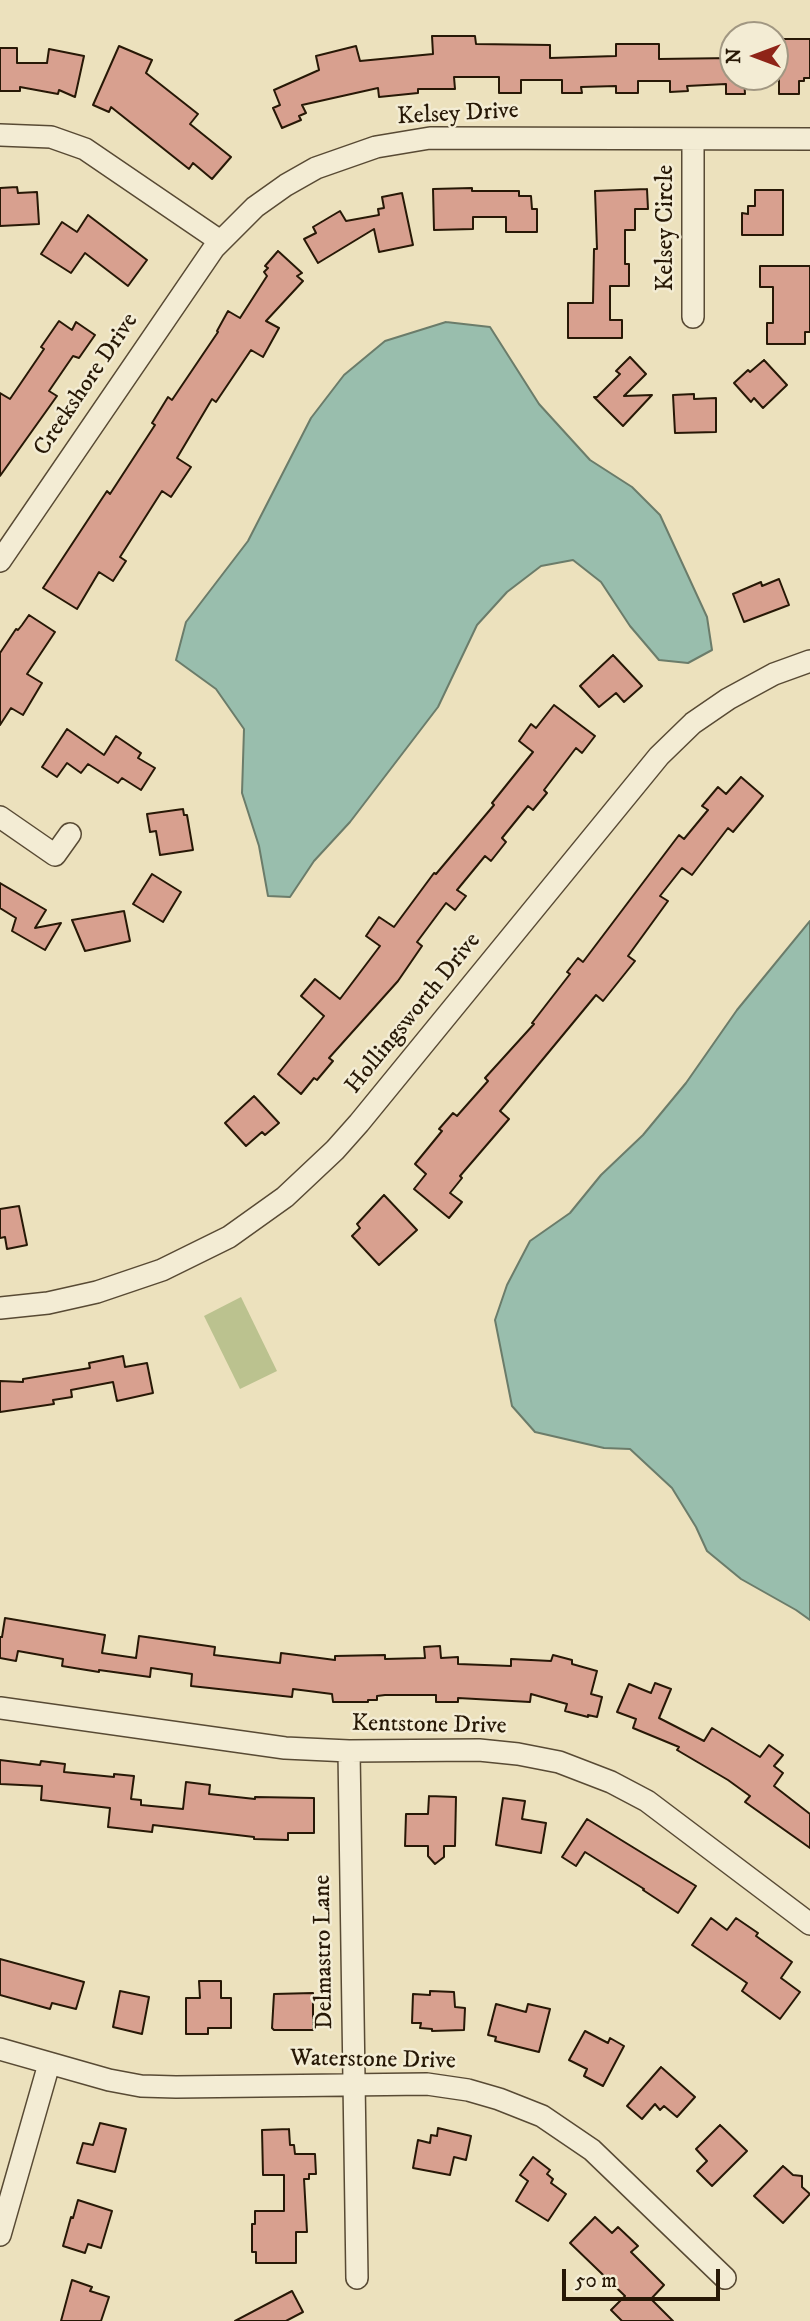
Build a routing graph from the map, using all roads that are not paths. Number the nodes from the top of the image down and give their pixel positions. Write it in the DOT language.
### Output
graph roads {
  1 [pos="0,135"];
  2 [pos="693,139"];
  3 [pos="810,139"];
  4 [pos="220,241"];
  5 [pos="693,317"];
  6 [pos="0,561"];
  7 [pos="810,661"];
  8 [pos="0,817"];
  9 [pos="70,834"];
  10 [pos="0,1308"];
  11 [pos="0,1707"];
  12 [pos="349,1751"];
  13 [pos="810,1924"];
  14 [pos="0,2049"];
  15 [pos="50,2064"];
  16 [pos="354,2084"];
  17 [pos="0,2235"];
  18 [pos="357,2278"];
  19 [pos="725,2278"];
  1 -- 4 [label="street"];
  2 -- 3 [label="street, Kelsey Drive"];
  2 -- 4 [label="street, Kelsey Drive"];
  2 -- 5 [label="street, Kelsey Circle"];
  4 -- 6 [label="street, Creekshore Drive"];
  7 -- 10 [label="street, Hollingsworth Drive"];
  8 -- 9 [label="street"];
  11 -- 12 [label="street, Kentstone Drive"];
  12 -- 13 [label="street, Kentstone Drive"];
  12 -- 16 [label="street, Delmastro Lane"];
  14 -- 15 [label="street, Waterstone Drive"];
  15 -- 16 [label="street, Waterstone Drive"];
  15 -- 17 [label="street"];
  16 -- 18 [label="street, Delmastro Lane"];
  16 -- 19 [label="street, Waterstone Drive"];
}
